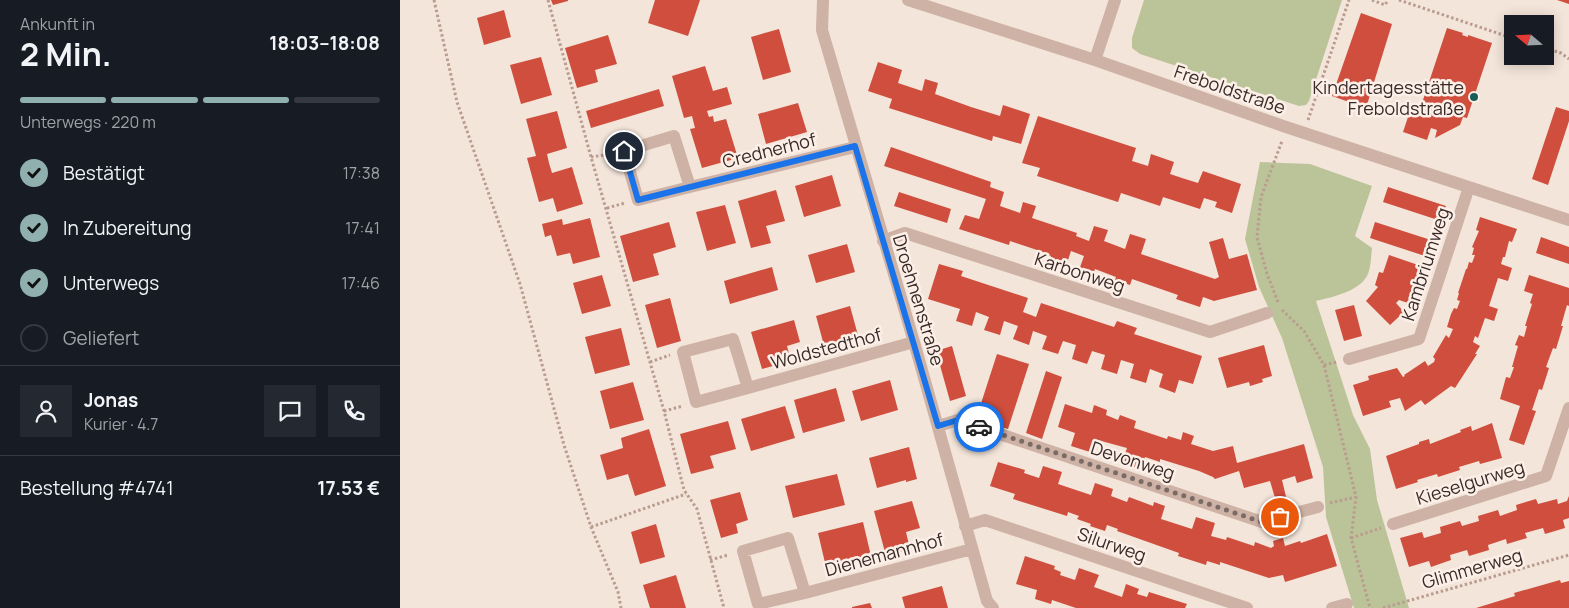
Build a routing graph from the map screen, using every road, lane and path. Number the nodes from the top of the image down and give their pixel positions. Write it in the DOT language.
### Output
graph roads {
  1 [pos="434,0"];
  2 [pos="548,0"];
  3 [pos="823,0"];
  4 [pos="908,0"];
  5 [pos="1115,0"];
  6 [pos="1349,0"];
  7 [pos="1372,0"];
  8 [pos="1388,0"];
  9 [pos="1399,0"];
  10 [pos="1504,35"];
  11 [pos="1554,51"];
  12 [pos="1569,58"];
  13 [pos="1095,60"];
  14 [pos="1286,127"];
  15 [pos="1304,132"];
  16 [pos="855,146"];
  17 [pos="690,187"];
  18 [pos="1469,187"];
  19 [pos="1569,220"];
  20 [pos="883,241"];
  21 [pos="1267,314"];
  22 [pos="914,342"];
  23 [pos="1349,359"];
  24 [pos="748,388"];
  25 [pos="1569,408"];
  26 [pos="938,426"];
  27 [pos="686,494"];
  28 [pos="1356,497"];
  29 [pos="1318,507"];
  30 [pos="1393,524"];
  31 [pos="965,526"];
  32 [pos="591,527"];
  33 [pos="1351,538"];
  34 [pos="972,549"];
  35 [pos="1569,555"];
  36 [pos="805,593"];
  37 [pos="1348,604"];
  38 [pos="621,608"];
  39 [pos="724,608"];
  40 [pos="993,608"];
  41 [pos="1247,608"];
  42 [pos="1332,608"];
  43 [pos="1370,608"];
  44 [pos="1383,608"];
  1 -- 32 [label="path"];
  2 -- 27 [label="path"];
  3 -- 16 [label="street, Droehnenstraße"];
  4 -- 13 [label="street, Freboldstraße"];
  5 -- 13 [label="street"];
  6 -- 15 [label="path"];
  7 -- 8 [label="path"];
  9 -- 10 [label="path"];
  11 -- 12 [label="path"];
  13 -- 14 [label="street, Freboldstraße"];
  14 -- 15 [label="street, Freboldstraße"];
  14 -- 28 [label="path"];
  15 -- 18 [label="street, Freboldstraße"];
  16 -- 17 [label="street, Crednerhof"];
  16 -- 20 [label="street, Droehnenstraße"];
  17 -- 17 [label="street, Crednerhof"];
  18 -- 19 [label="street, Freboldstraße"];
  18 -- 23 [label="street, Kambriumweg"];
  20 -- 21 [label="street, Karbonweg"];
  20 -- 22 [label="street, Droehnenstraße"];
  22 -- 24 [label="street, Woldstedthof"];
  22 -- 26 [label="street, Droehnenstraße"];
  24 -- 24 [label="street, Woldstedthof"];
  25 -- 30 [label="street, Kieselgurweg"];
  26 -- 29 [label="street, Devonweg"];
  26 -- 31 [label="street, Droehnenstraße"];
  27 -- 32 [label="path"];
  27 -- 39 [label="path"];
  28 -- 29 [label="path"];
  28 -- 33 [label="path"];
  30 -- 33 [label="path"];
  31 -- 34 [label="street, Droehnenstraße"];
  31 -- 41 [label="street, Silurweg"];
  32 -- 38 [label="path"];
  33 -- 43 [label="path"];
  34 -- 36 [label="street, Dienemannhof"];
  34 -- 40 [label="street, Droehnenstraße"];
  35 -- 44 [label="path, Glimmerweg"];
  36 -- 36 [label="street, Dienemannhof"];
  37 -- 42 [label="street"];
}
